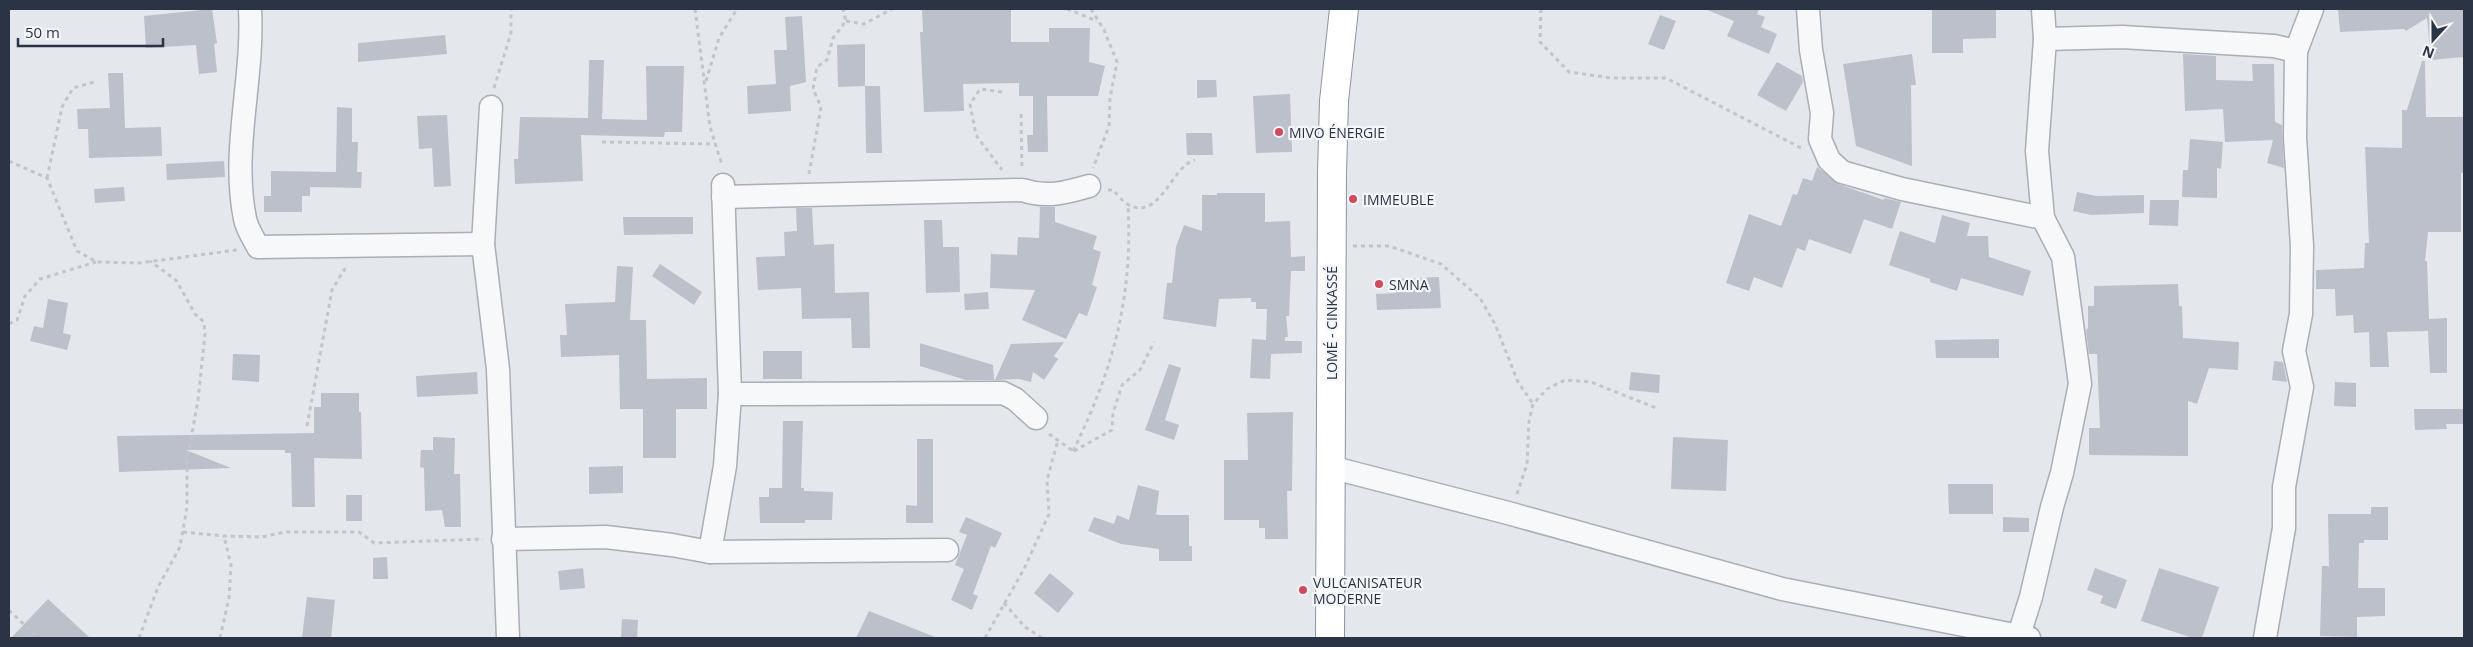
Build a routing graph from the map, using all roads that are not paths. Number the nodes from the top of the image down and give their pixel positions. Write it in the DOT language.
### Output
graph roads {
  1 [pos="250,9"];
  2 [pos="1344,9"];
  3 [pos="1808,9"];
  4 [pos="2043,9"];
  5 [pos="2312,9"];
  6 [pos="2045,39"];
  7 [pos="2296,50"];
  8 [pos="491,107"];
  9 [pos="1089,186"];
  10 [pos="2043,218"];
  11 [pos="483,244"];
  12 [pos="730,394"];
  13 [pos="1036,418"];
  14 [pos="1330,467"];
  15 [pos="503,539"];
  16 [pos="947,550"];
  17 [pos="710,552"];
  18 [pos="2022,637"];
  19 [pos="508,638"];
  20 [pos="1330,638"];
  21 [pos="2265,638"];
  1 -- 11 [label="street"];
  2 -- 14 [label="highway, LOMÉ - CINKASSÉ"];
  3 -- 10 [label="street"];
  4 -- 6 [label="street"];
  5 -- 7 [label="street"];
  6 -- 7 [label="street"];
  6 -- 10 [label="street"];
  7 -- 21 [label="street"];
  8 -- 11 [label="street"];
  9 -- 12 [label="street"];
  10 -- 18 [label="street"];
  11 -- 15 [label="street"];
  12 -- 13 [label="street"];
  12 -- 17 [label="street"];
  14 -- 18 [label="street"];
  14 -- 20 [label="highway, LOMÉ - CINKASSÉ"];
  15 -- 17 [label="street"];
  15 -- 19 [label="street"];
  16 -- 17 [label="street"];
}
